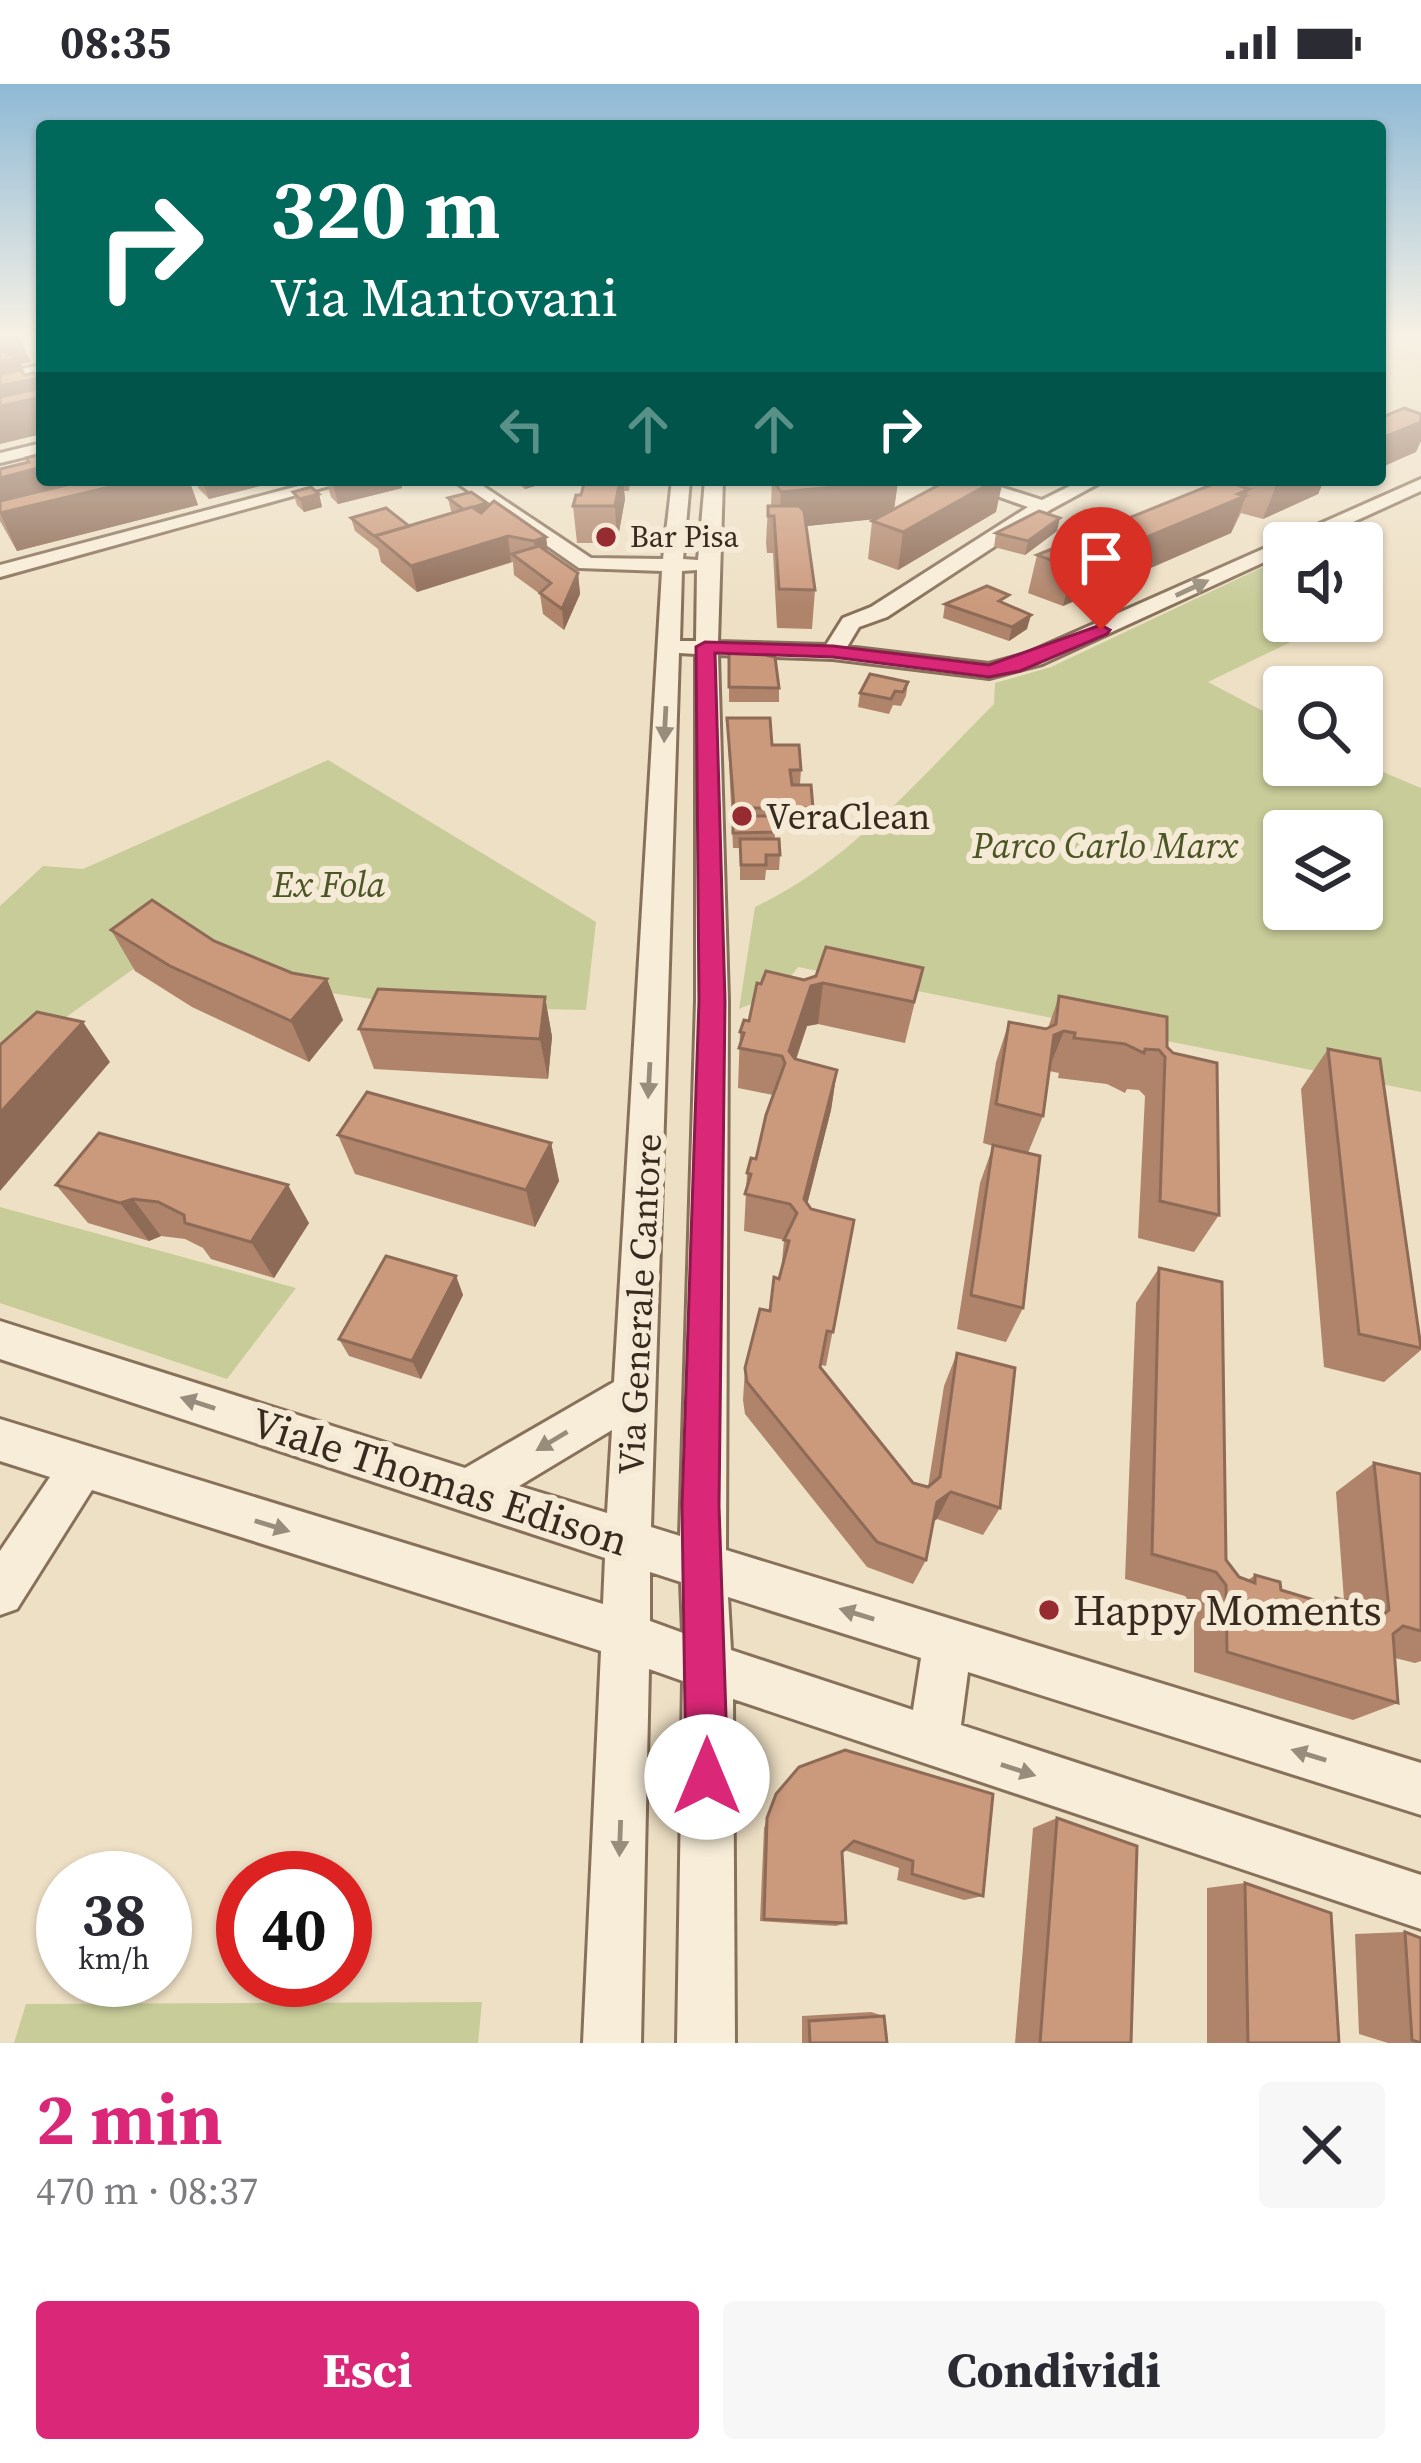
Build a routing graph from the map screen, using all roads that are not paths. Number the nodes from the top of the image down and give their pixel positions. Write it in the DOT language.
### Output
graph roads {
  1 [pos="36,449"];
  2 [pos="0,458"];
  3 [pos="1421,484"];
  4 [pos="320,486"];
  5 [pos="471,486"];
  6 [pos="680,486"];
  7 [pos="714,486"];
  8 [pos="980,486"];
  9 [pos="1084,486"];
  10 [pos="1043,506"];
  11 [pos="1336,522"];
  12 [pos="1263,555"];
  13 [pos="672,565"];
  14 [pos="0,572"];
  15 [pos="706,576"];
  16 [pos="879,612"];
  17 [pos="669,647"];
  18 [pos="705,647"];
  19 [pos="833,652"];
  20 [pos="884,658"];
  21 [pos="0,1340"];
  22 [pos="636,1392"];
  23 [pos="0,1440"];
  24 [pos="81,1468"];
  25 [pos="469,1491"];
  26 [pos="629,1543"];
  27 [pos="701,1563"];
  28 [pos="0,1592"];
  29 [pos="626,1637"];
  30 [pos="948,1642"];
  31 [pos="708,1667"];
  32 [pos="933,1742"];
  33 [pos="1421,1790"];
  34 [pos="1421,1902"];
  35 [pos="612,2043"];
  36 [pos="706,2043"];
  1 -- 2 [label="street"];
  3 -- 11 [label="street"];
  4 -- 14 [label="street"];
  5 -- 13 [label="street"];
  6 -- 13 [label="street, Via Generale Cantore"];
  7 -- 15 [label="street, Via Generale Cantore"];
  8 -- 10 [label="street"];
  9 -- 10 [label="street"];
  10 -- 16 [label="street"];
  20 -- 12 [label="street, one-way"];
  13 -- 15 [label="street"];
  13 -- 17 [label="street, Via Generale Cantore"];
  15 -- 18 [label="street, Via Generale Cantore"];
  16 -- 19 [label="street"];
  16 -- 20 [label="street"];
  17 -- 18 [label="street"];
  17 -- 22 [label="street, Via Generale Cantore, one-way"];
  18 -- 19 [label="street"];
  18 -- 27 [label="street, Via Generale Cantore"];
  19 -- 20 [label="street"];
  25 -- 21 [label="street, Viale Thomas Edison, one-way"];
  22 -- 25 [label="street, one-way"];
  22 -- 26 [label="street, Via Generale Cantore"];
  23 -- 24 [label="street"];
  24 -- 28 [label="street"];
  24 -- 29 [label="street, one-way"];
  25 -- 26 [label="street, Viale Thomas Edison"];
  26 -- 27 [label="street, Viale Thomas Edison"];
  26 -- 29 [label="street, Via Generale Cantore"];
  30 -- 27 [label="street, Viale Thomas Edison, one-way"];
  27 -- 31 [label="street, Via Generale Cantore"];
  29 -- 31 [label="street"];
  29 -- 35 [label="street, Via Generale Cantore, one-way"];
  30 -- 32 [label="street"];
  33 -- 30 [label="street, Viale Thomas Edison, one-way"];
  31 -- 32 [label="street"];
  31 -- 36 [label="street, Via Generale Cantore"];
  32 -- 34 [label="street, one-way"];
}
